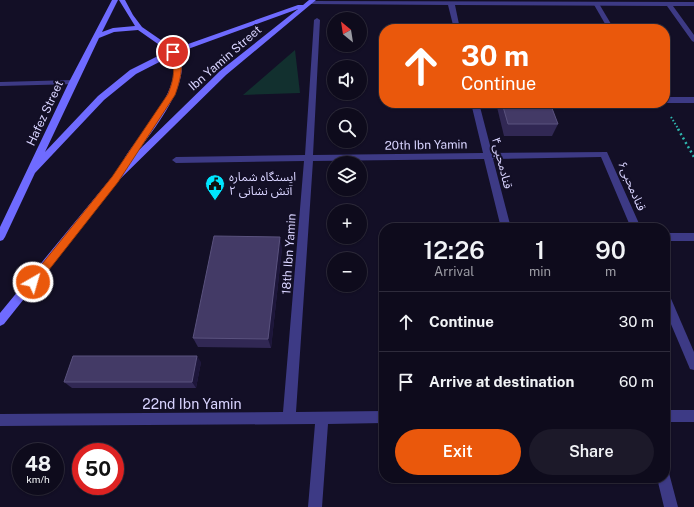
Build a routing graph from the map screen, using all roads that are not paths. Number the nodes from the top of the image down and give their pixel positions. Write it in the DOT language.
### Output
graph roads {
  1 [pos="115,0"];
  2 [pos="122,0"];
  3 [pos="311,1"];
  4 [pos="595,1"];
  5 [pos="451,2"];
  6 [pos="668,3"];
  7 [pos="694,4"];
  8 [pos="317,20"];
  9 [pos="456,24"];
  10 [pos="608,24"];
  11 [pos="140,28"];
  12 [pos="96,37"];
  13 [pos="694,40"];
  14 [pos="173,52"];
  15 [pos="73,82"];
  16 [pos="0,84"];
  17 [pos="670,100"];
  18 [pos="694,100"];
  19 [pos="477,108"];
  20 [pos="604,154"];
  21 [pos="488,156"];
  22 [pos="309,158"];
  23 [pos="176,160"];
  24 [pos="31,171"];
  25 [pos="115,179"];
  26 [pos="505,223"];
  27 [pos="634,223"];
  28 [pos="0,237"];
  29 [pos="670,237"];
  30 [pos="694,237"];
  31 [pos="670,309"];
  32 [pos="0,321"];
  33 [pos="694,365"];
  34 [pos="670,416"];
  35 [pos="694,416"];
  36 [pos="290,418"];
  37 [pos="322,418"];
  38 [pos="379,418"];
  39 [pos="0,420"];
  40 [pos="665,483"];
  41 [pos="315,507"];
  42 [pos="671,507"];
  1 -- 12 [label="main road, Hafez Street"];
  2 -- 11 [label="main road"];
  3 -- 5 [label="street"];
  3 -- 14 [label="main road"];
  3 -- 25 [label="main road, Ibn Yamin Street"];
  4 -- 5 [label="street"];
  4 -- 6 [label="street"];
  4 -- 10 [label="street"];
  5 -- 9 [label="street"];
  6 -- 7 [label="street"];
  6 -- 13 [label="street"];
  8 -- 22 [label="street, 18th Ibn Yamin"];
  11 -- 12 [label="main road"];
  11 -- 14 [label="main road"];
  12 -- 15 [label="main road, Hafez Street"];
  14 -- 24 [label="main road"];
  14 -- 25 [label="main road"];
  15 -- 16 [label="street"];
  15 -- 24 [label="main road, Hafez Street"];
  17 -- 18 [label="street"];
  19 -- 21 [label="street, قنادمحبی۴"];
  20 -- 21 [label="street, 20th Ibn Yamin"];
  20 -- 27 [label="street, قنادمحبی۶"];
  21 -- 22 [label="street, 20th Ibn Yamin"];
  21 -- 26 [label="street, قنادمحبی۴"];
  22 -- 23 [label="street, 20th Ibn Yamin"];
  22 -- 36 [label="street, 18th Ibn Yamin"];
  24 -- 28 [label="main road, Hafez Street"];
  25 -- 32 [label="main road, Ibn Yamin Street"];
  29 -- 30 [label="street"];
  31 -- 33 [label="street"];
  34 -- 35 [label="street"];
  36 -- 37 [label="street, 22nd Ibn Yamin"];
  36 -- 39 [label="street, 22nd Ibn Yamin"];
  37 -- 38 [label="street, 22nd Ibn Yamin"];
  37 -- 41 [label="street"];
  40 -- 42 [label="street"];
}
